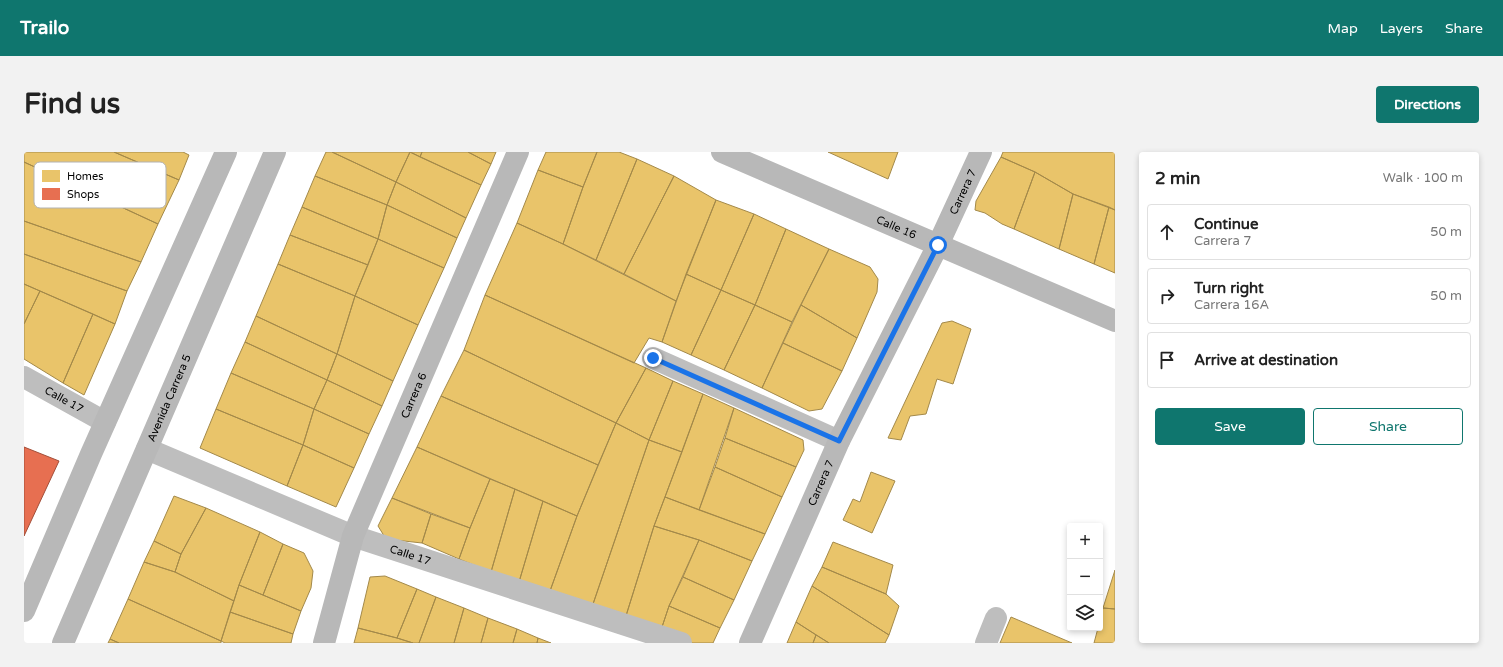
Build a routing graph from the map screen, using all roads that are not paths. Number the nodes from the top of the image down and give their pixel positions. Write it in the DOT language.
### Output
graph roads {
  1 [pos="226,152"];
  2 [pos="275,152"];
  3 [pos="518,152"];
  4 [pos="722,152"];
  5 [pos="981,152"];
  6 [pos="938,245"];
  7 [pos="1115,321"];
  8 [pos="653,358"];
  9 [pos="24,377"];
  10 [pos="105,422"];
  11 [pos="839,441"];
  12 [pos="146,449"];
  13 [pos="353,536"];
  14 [pos="24,611"];
  15 [pos="996,618"];
  16 [pos="63,643"];
  17 [pos="324,643"];
  18 [pos="681,643"];
  19 [pos="750,643"];
  20 [pos="986,643"];
  1 -- 10 [label="main road"];
  2 -- 12 [label="main road, Avenida Carrera 5"];
  3 -- 13 [label="main road, Carrera 6"];
  4 -- 6 [label="main road, Calle 16"];
  5 -- 6 [label="main road, Carrera 7"];
  6 -- 7 [label="main road, Calle 16"];
  6 -- 11 [label="main road, Carrera 7"];
  8 -- 11 [label="street"];
  9 -- 10 [label="street, Calle 17"];
  10 -- 14 [label="main road"];
  11 -- 19 [label="main road, Carrera 7"];
  12 -- 13 [label="street, Calle 17"];
  12 -- 16 [label="main road, Avenida Carrera 5"];
  13 -- 17 [label="main road, Carrera 6"];
  13 -- 18 [label="street, Calle 17"];
  15 -- 20 [label="street"];
}
